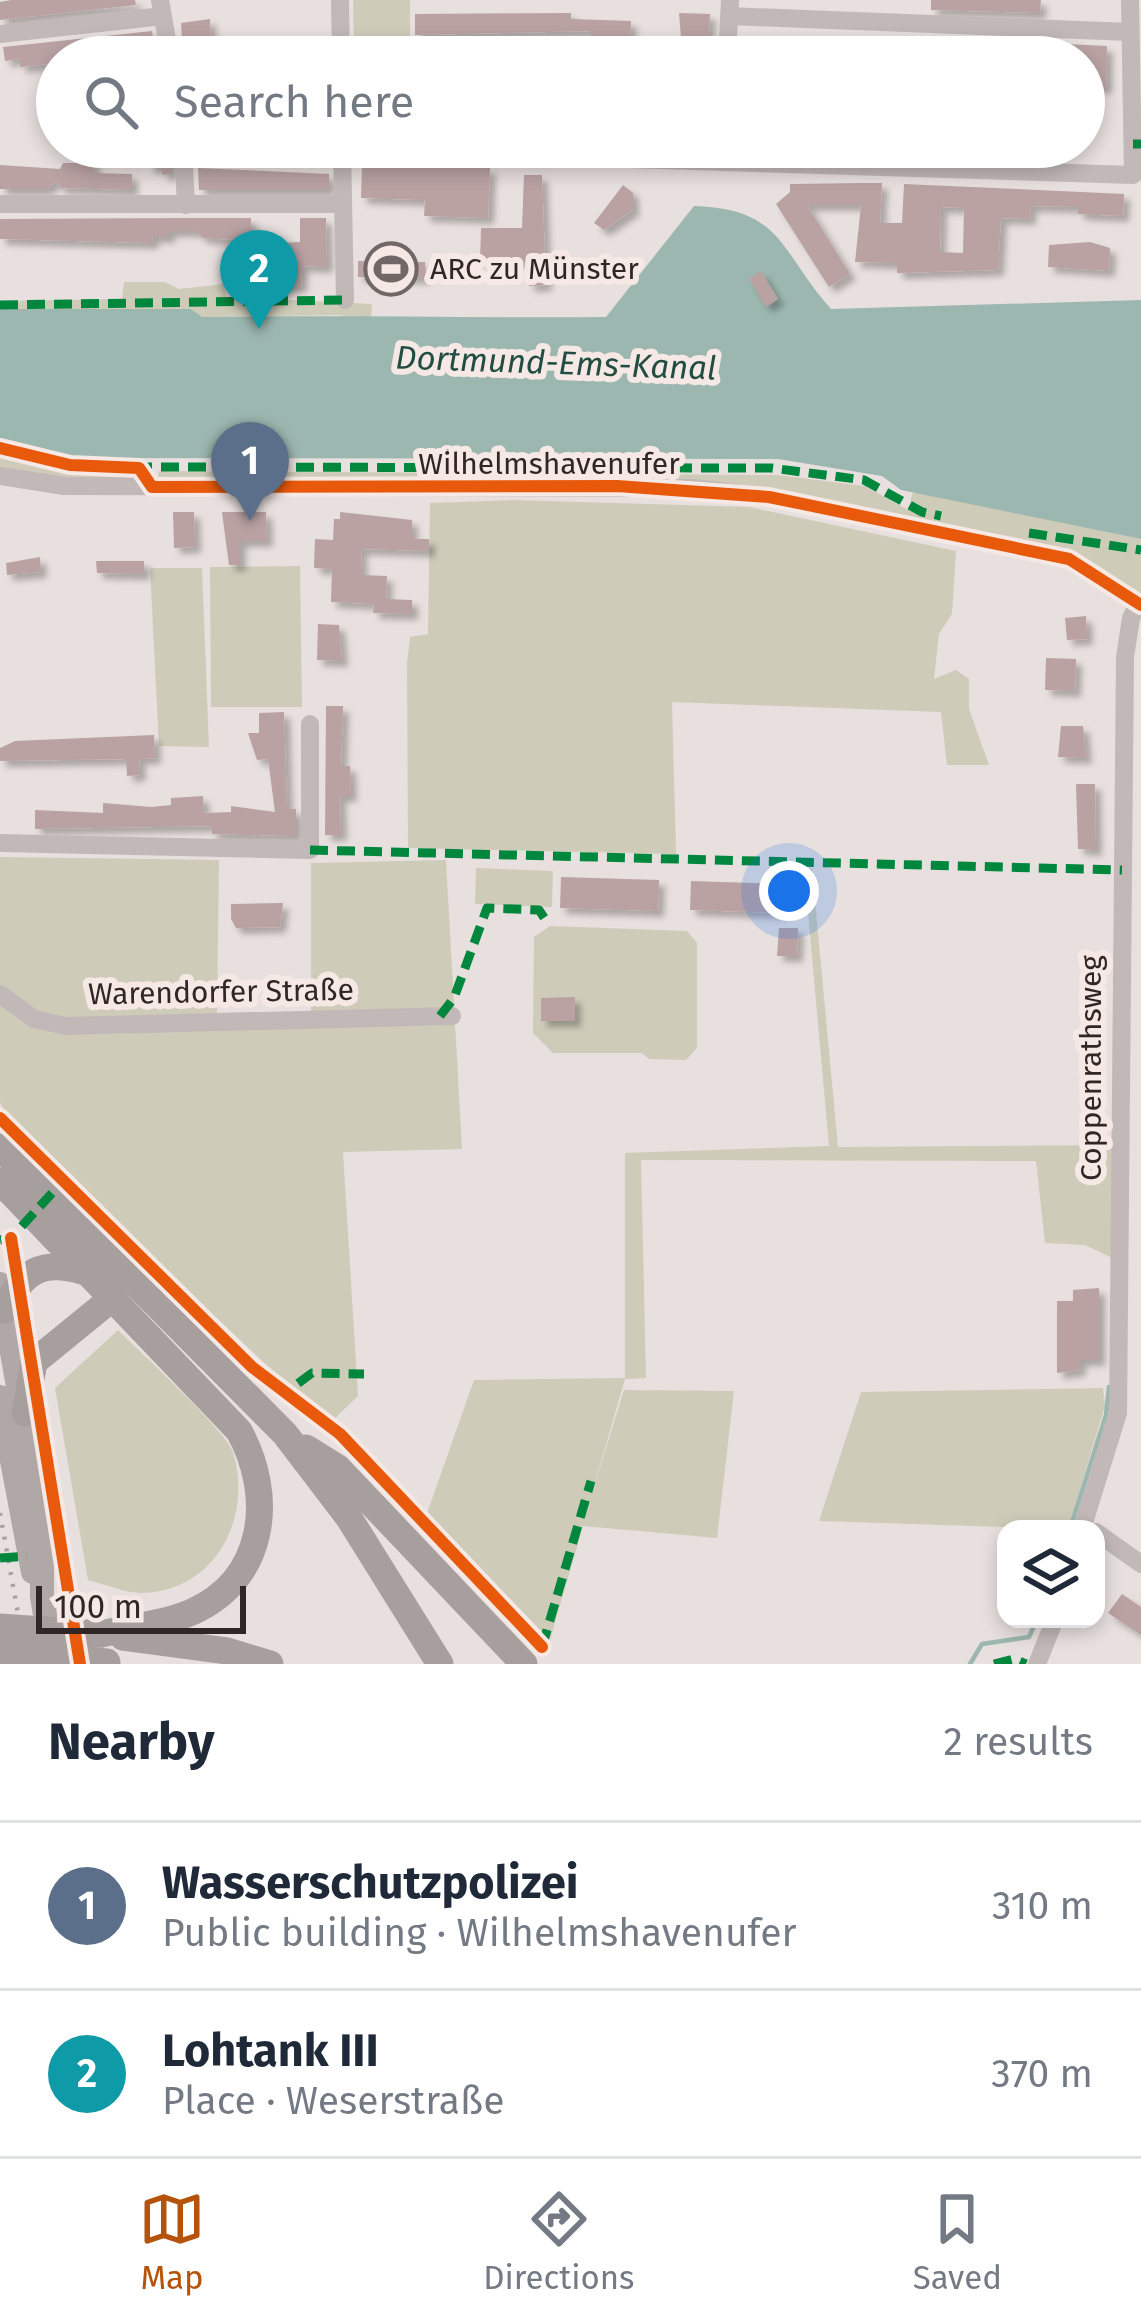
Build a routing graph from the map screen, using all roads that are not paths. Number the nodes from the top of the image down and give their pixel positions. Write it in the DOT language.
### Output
graph roads {
  1 [pos="340,0"];
  2 [pos="916,0"];
  3 [pos="1130,0"];
  4 [pos="162,8"];
  5 [pos="729,8"];
  6 [pos="914,21"];
  7 [pos="1130,32"];
  8 [pos="0,34"];
  9 [pos="341,36"];
  10 [pos="184,168"];
  11 [pos="342,168"];
  12 [pos="989,168"];
  13 [pos="0,204"];
  14 [pos="342,204"];
  15 [pos="186,205"];
  16 [pos="345,300"];
  17 [pos="0,476"];
  18 [pos="1140,605"];
  19 [pos="310,724"];
  20 [pos="0,843"];
  21 [pos="0,994"];
  22 [pos="452,1016"];
  23 [pos="0,1147"];
  24 [pos="2,1188"];
  25 [pos="40,1191"];
  26 [pos="115,1264"];
  27 [pos="82,1271"];
  28 [pos="2,1297"];
  29 [pos="110,1300"];
  30 [pos="0,1396"];
  31 [pos="26,1413"];
  32 [pos="285,1433"];
  33 [pos="1090,1520"];
  34 [pos="1105,1540"];
  35 [pos="1141,1564"];
  36 [pos="42,1597"];
  37 [pos="0,1628"];
  38 [pos="1051,1628"];
  39 [pos="0,1652"];
  40 [pos="108,1654"];
  41 [pos="53,1664"];
  42 [pos="188,1664"];
  43 [pos="270,1664"];
  44 [pos="440,1664"];
  45 [pos="524,1664"];
  46 [pos="1037,1664"];
  1 -- 9 [label="street"];
  2 -- 6 [label="street"];
  3 -- 7 [label="street"];
  4 -- 8 [label="street"];
  5 -- 6 [label="street"];
  6 -- 7 [label="street"];
  7 -- 12 [label="street"];
  10 -- 15 [label="street"];
  11 -- 14 [label="street"];
  13 -- 15 [label="street"];
  14 -- 15 [label="street"];
  14 -- 16 [label="street"];
  17 -- 18 [label="street, Wilhelmshavenufer"];
  18 -- 33 [label="street, Coppenrathsweg"];
  19 -- 20 [label="street"];
  21 -- 22 [label="street, Warendorfer Straße"];
  23 -- 25 [label="highway"];
  24 -- 25 [label="highway"];
  24 -- 27 [label="highway"];
  25 -- 26 [label="highway"];
  26 -- 29 [label="highway"];
  26 -- 32 [label="highway"];
  27 -- 28 [label="highway"];
  27 -- 29 [label="highway"];
  28 -- 31 [label="main road"];
  29 -- 31 [label="highway"];
  29 -- 40 [label="highway"];
  30 -- 36 [label="main road"];
  31 -- 36 [label="main road"];
  32 -- 44 [label="highway"];
  32 -- 45 [label="highway"];
  34 -- 35 [label="street"];
  36 -- 41 [label="main road"];
  37 -- 40 [label="highway, bridge"];
  38 -- 46 [label="street"];
  39 -- 40 [label="highway, bridge"];
  40 -- 42 [label="highway"];
  40 -- 43 [label="highway"];
}
